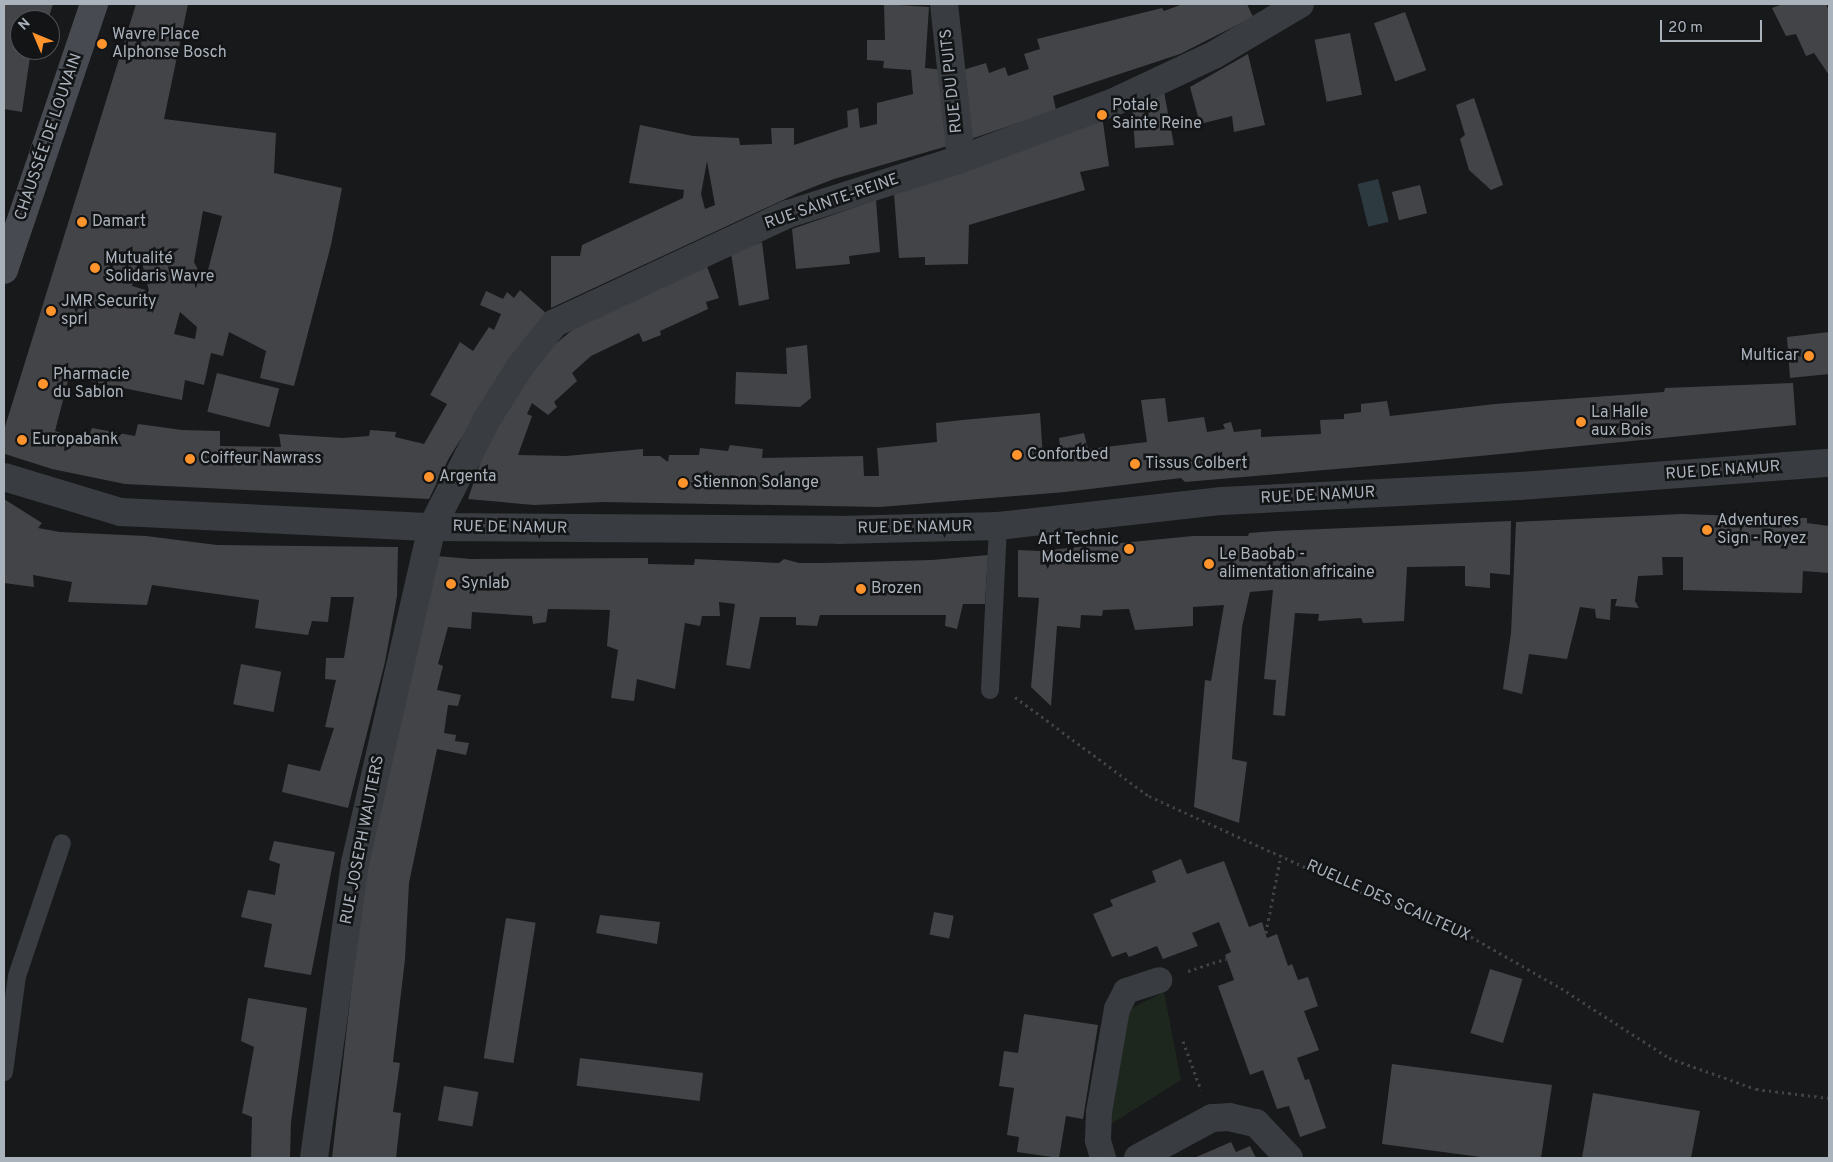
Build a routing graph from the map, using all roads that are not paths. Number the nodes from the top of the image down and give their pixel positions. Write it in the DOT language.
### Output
graph roads {
  1 [pos="94,4"];
  2 [pos="944,4"];
  3 [pos="1300,4"];
  4 [pos="961,158"];
  5 [pos="7,249"];
  6 [pos="1829,463"];
  7 [pos="4,477"];
  8 [pos="432,526"];
  9 [pos="998,526"];
  10 [pos="990,684"];
  11 [pos="62,843"];
  12 [pos="1159,980"];
  13 [pos="4,1072"];
  14 [pos="314,1158"];
  15 [pos="1102,1158"];
  16 [pos="1138,1158"];
  17 [pos="1289,1158"];
  1 -- 5 [label="main road, CHAUSSÉE DE LOUVAIN"];
  2 -- 4 [label="street, RUE DU PUITS"];
  3 -- 4 [label="street, RUE SAINTE-REINE"];
  4 -- 8 [label="street, RUE SAINTE-REINE"];
  6 -- 9 [label="street, RUE DE NAMUR"];
  7 -- 8 [label="street, RUE DE NAMUR"];
  8 -- 9 [label="street, RUE DE NAMUR"];
  8 -- 14 [label="street, RUE JOSEPH WAUTERS"];
  9 -- 10 [label="lane"];
  11 -- 13 [label="lane"];
  12 -- 15 [label="street"];
  16 -- 17 [label="street"];
}
